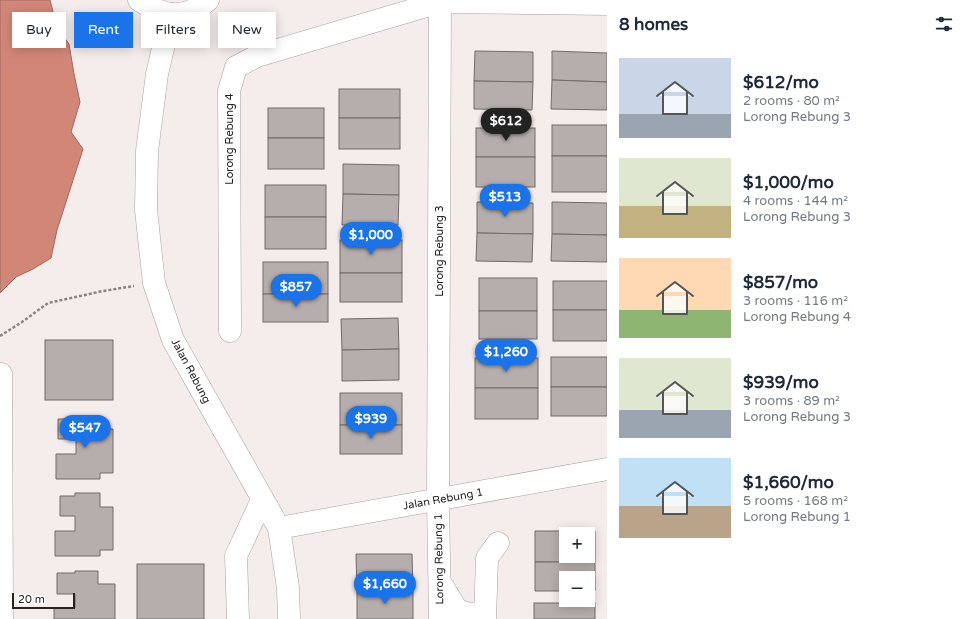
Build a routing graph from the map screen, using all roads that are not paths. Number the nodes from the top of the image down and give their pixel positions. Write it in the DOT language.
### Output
graph roads {
  1 [pos="139,0"];
  2 [pos="208,0"];
  3 [pos="440,2"];
  4 [pos="607,4"];
  5 [pos="162,12"];
  6 [pos="188,12"];
  7 [pos="163,48"];
  8 [pos="230,331"];
  9 [pos="1,374"];
  10 [pos="607,469"];
  11 [pos="262,500"];
  12 [pos="438,500"];
  13 [pos="279,528"];
  14 [pos="498,543"];
  15 [pos="440,582"];
  16 [pos="485,615"];
  17 [pos="2,619"];
  18 [pos="238,619"];
  19 [pos="289,619"];
  20 [pos="440,619"];
  1 -- 5 [label="street"];
  2 -- 6 [label="street"];
  3 -- 4 [label="street, Lorong Rebung 4"];
  3 -- 8 [label="street, Lorong Rebung 4"];
  3 -- 12 [label="street, Lorong Rebung 3"];
  7 -- 11 [label="street, Jalan Rebung"];
  9 -- 17 [label="street"];
  10 -- 12 [label="street, Jalan Rebung 1"];
  11 -- 13 [label="street, Jalan Rebung"];
  11 -- 18 [label="street"];
  12 -- 13 [label="street, Jalan Rebung 1"];
  12 -- 15 [label="street, Lorong Rebung 1"];
  13 -- 19 [label="street, Jalan Rebung"];
  14 -- 16 [label="street"];
  15 -- 16 [label="street"];
  15 -- 20 [label="street, Lorong Rebung 1"];
}
